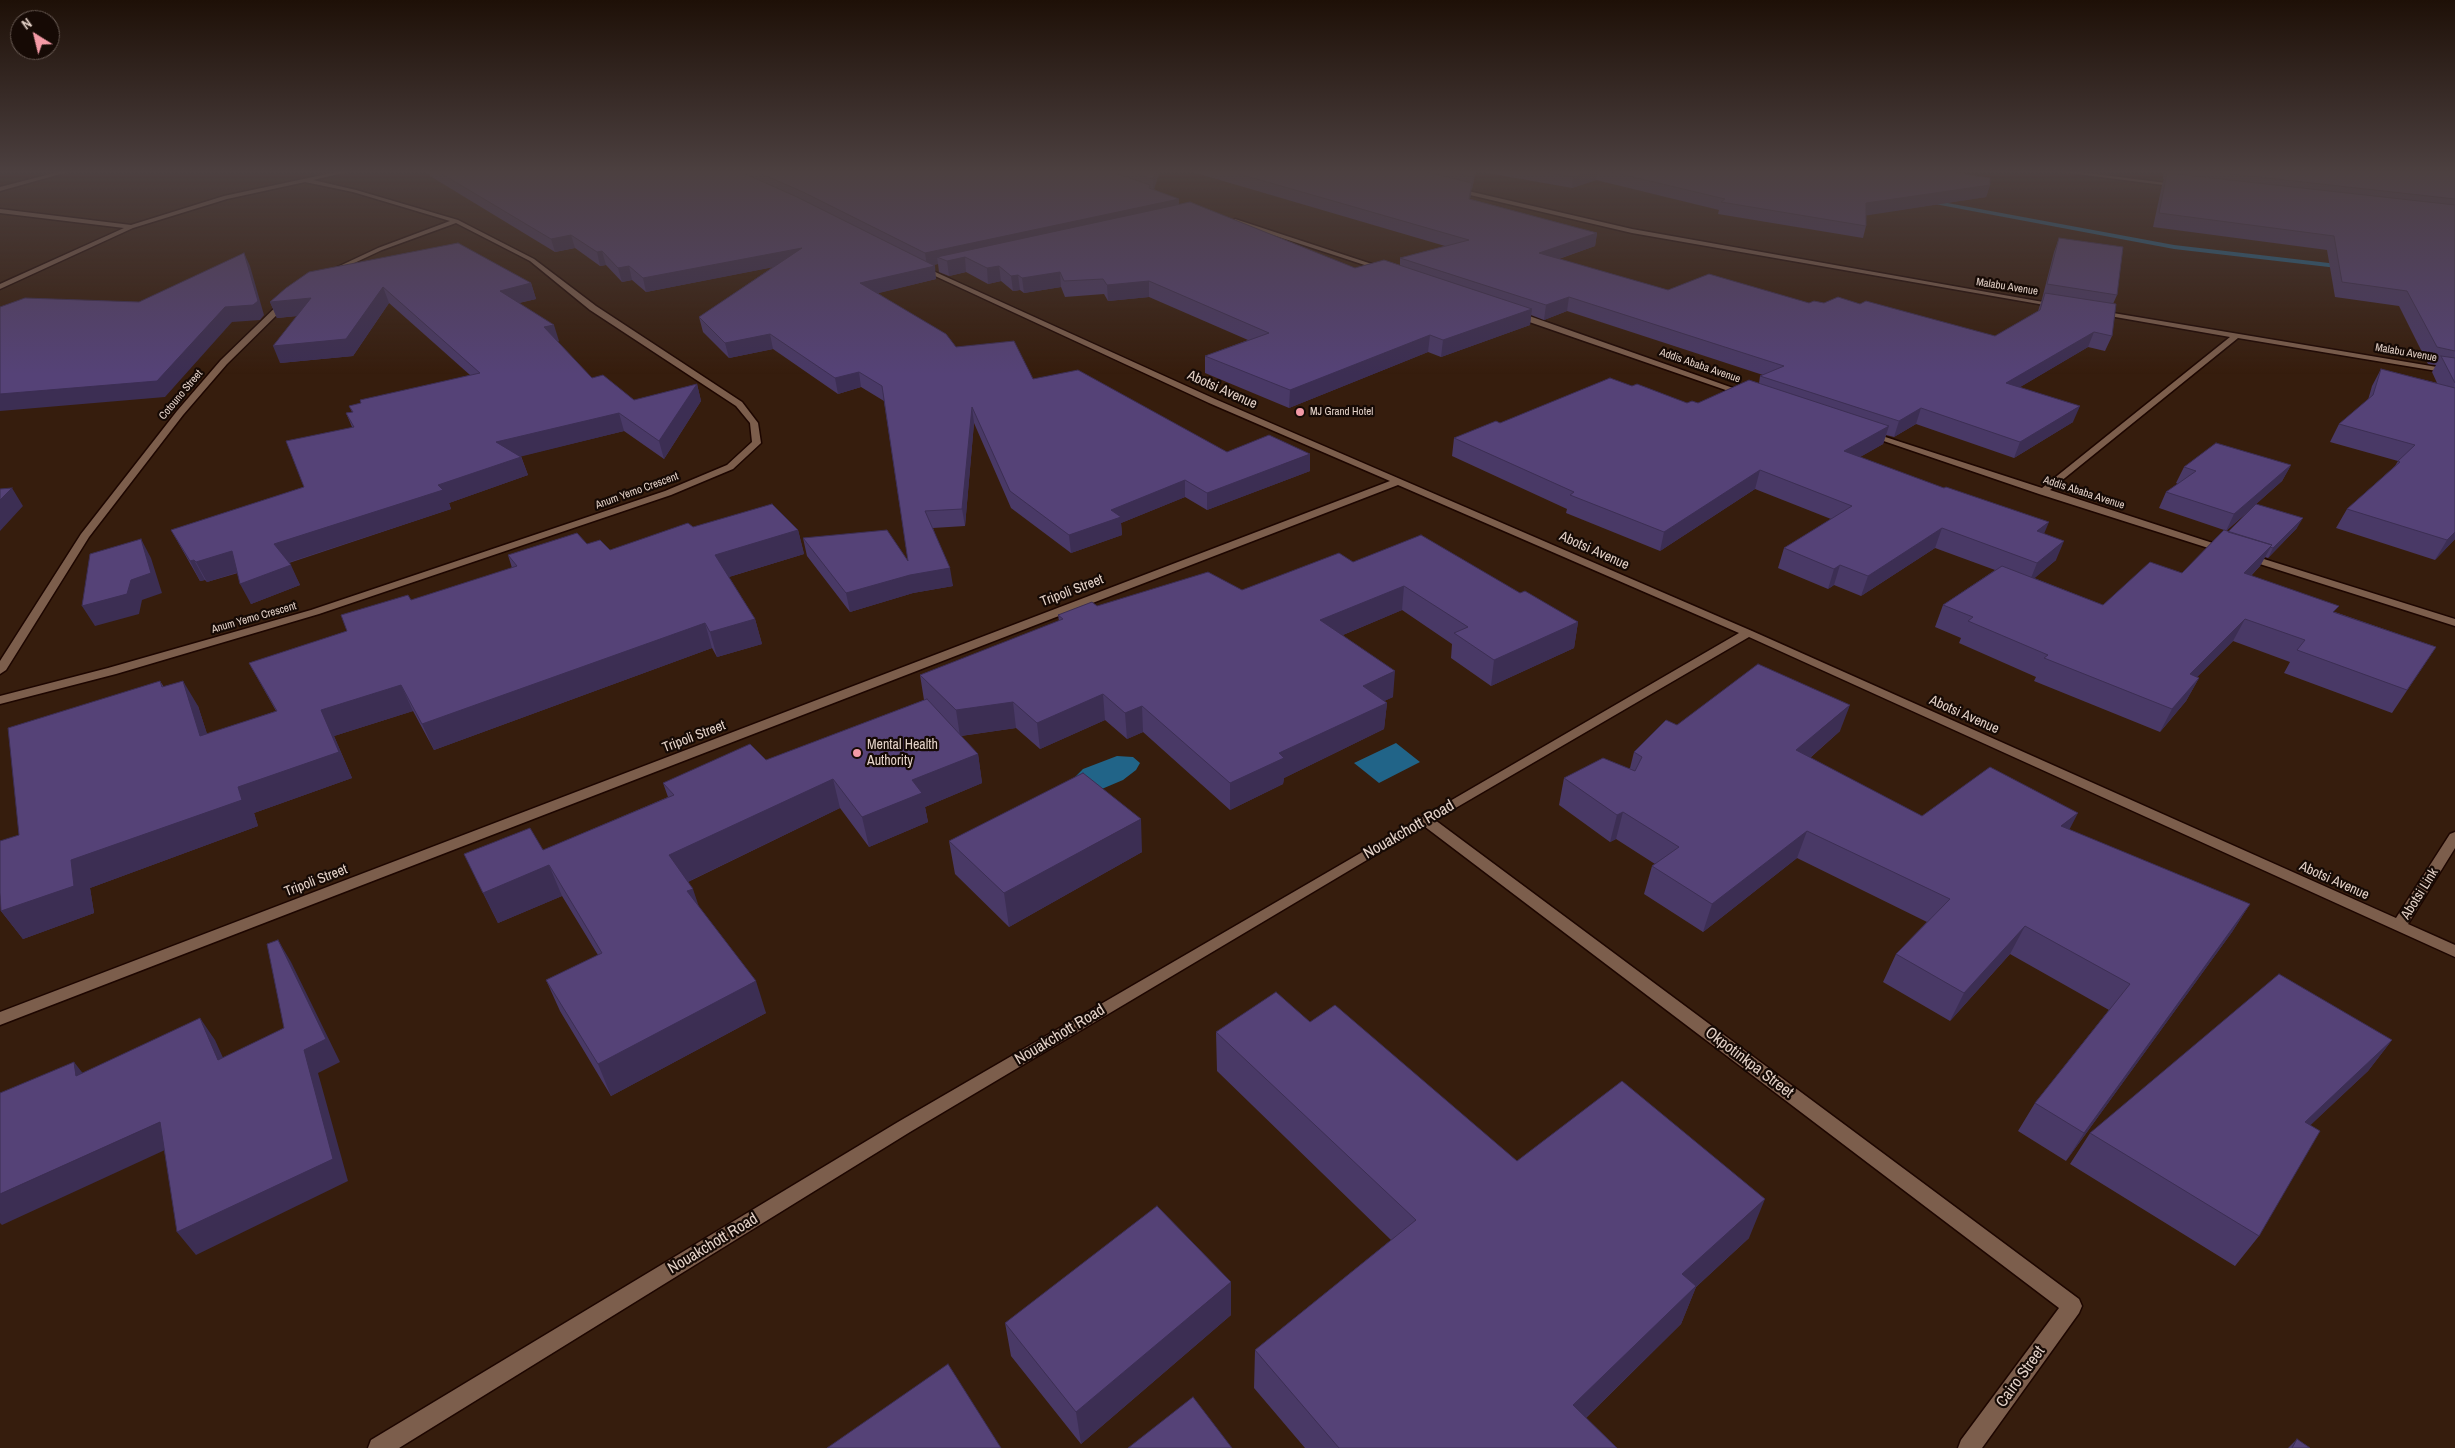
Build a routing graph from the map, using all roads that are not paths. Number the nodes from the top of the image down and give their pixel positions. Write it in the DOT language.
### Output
graph roads {
  1 [pos="106,239"];
  2 [pos="409,239"];
  3 [pos="489,239"];
  4 [pos="1288,239"];
  5 [pos="1670,239"];
  6 [pos="911,263"];
  7 [pos="1387,271"];
  8 [pos="320,278"];
  9 [pos="0,287"];
  10 [pos="296,295"];
  11 [pos="2061,306"];
  12 [pos="2090,310"];
  13 [pos="1507,311"];
  14 [pos="2237,334"];
  15 [pos="2455,372"];
  16 [pos="1753,396"];
  17 [pos="1863,433"];
  18 [pos="1399,481"];
  19 [pos="2042,492"];
  20 [pos="2230,552"];
  21 [pos="2239,554"];
  22 [pos="2455,623"];
  23 [pos="1748,633"];
  24 [pos="0,670"];
  25 [pos="0,700"];
  26 [pos="1425,820"];
  27 [pos="2455,837"];
  28 [pos="2400,925"];
  29 [pos="2455,950"];
  30 [pos="0,1019"];
  31 [pos="2072,1306"];
  32 [pos="379,1448"];
  33 [pos="1969,1448"];
  1 -- 9 [label="street"];
  2 -- 8 [label="street"];
  3 -- 25 [label="street, Anum Yemo Crescent"];
  4 -- 7 [label="street"];
  5 -- 11 [label="street, Malabu Avenue"];
  6 -- 18 [label="street, Abotsi Avenue"];
  10 -- 24 [label="street, Cotouno Street"];
  12 -- 14 [label="street, Malabu Avenue"];
  13 -- 16 [label="street, Addis Ababa Avenue"];
  14 -- 15 [label="street, Malabu Avenue"];
  14 -- 19 [label="street"];
  17 -- 19 [label="street, Addis Ababa Avenue"];
  18 -- 23 [label="street, Abotsi Avenue"];
  18 -- 30 [label="street, Tripoli Street"];
  19 -- 20 [label="street, Addis Ababa Avenue"];
  21 -- 22 [label="street"];
  23 -- 26 [label="street, Nouakchott Road"];
  23 -- 28 [label="street, Abotsi Avenue"];
  26 -- 31 [label="street, Okpotinkpa Street"];
  26 -- 32 [label="street, Nouakchott Road"];
  27 -- 28 [label="street, Abotsi Link"];
  28 -- 29 [label="street, Abotsi Avenue"];
  31 -- 33 [label="street, Cairo Street"];
}
